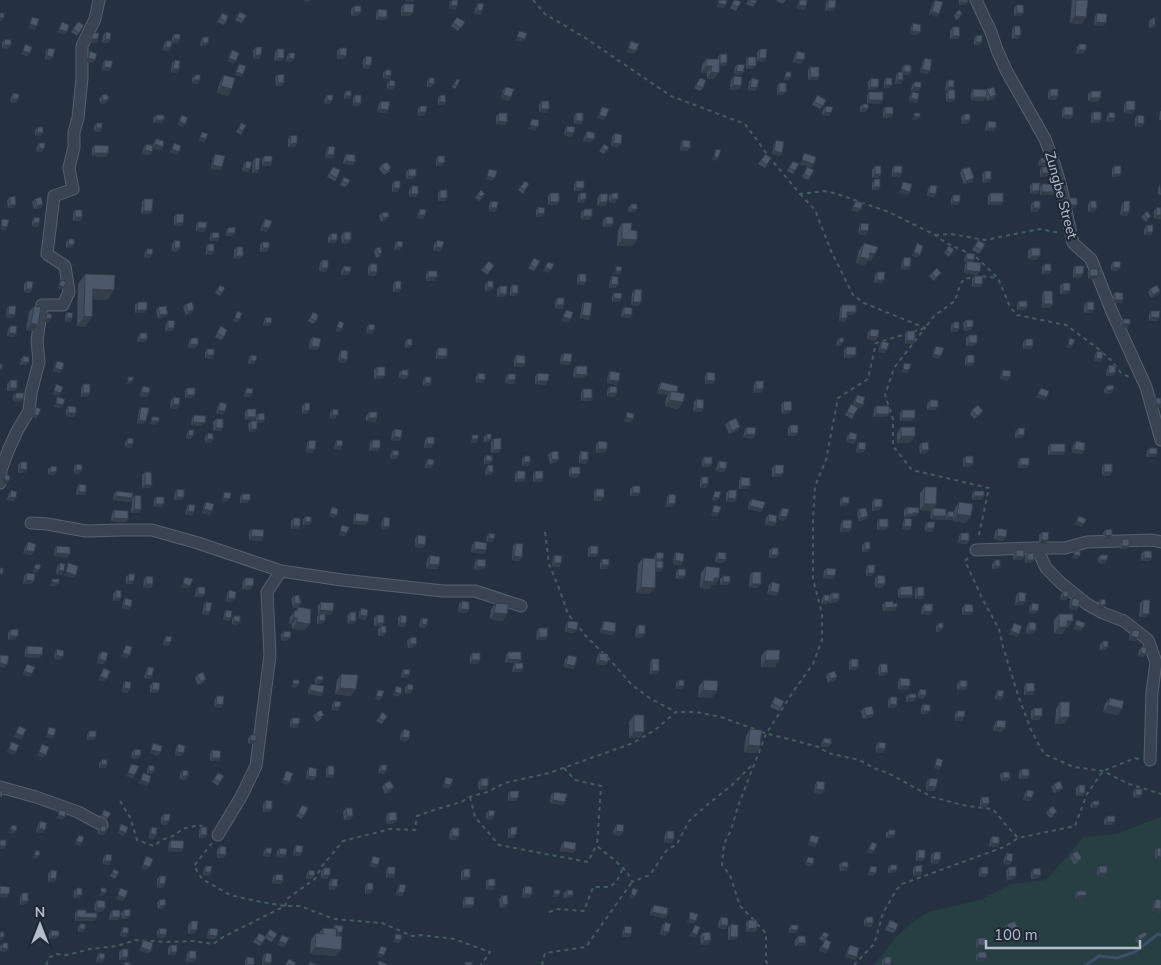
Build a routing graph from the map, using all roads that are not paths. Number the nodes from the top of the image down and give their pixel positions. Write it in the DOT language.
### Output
graph roads {
  1 [pos="100,0"];
  2 [pos="976,0"];
  3 [pos="1161,440"];
  4 [pos="0,483"];
  5 [pos="31,523"];
  6 [pos="1161,542"];
  7 [pos="1034,548"];
  8 [pos="976,550"];
  9 [pos="281,571"];
  10 [pos="521,606"];
  11 [pos="1150,760"];
  12 [pos="0,787"];
  13 [pos="102,825"];
  14 [pos="218,835"];
  1 -- 4 [label="street"];
  2 -- 3 [label="street, Zungbe Street"];
  5 -- 9 [label="street"];
  6 -- 7 [label="street"];
  7 -- 8 [label="street"];
  7 -- 11 [label="street"];
  9 -- 10 [label="street"];
  9 -- 14 [label="street"];
  12 -- 13 [label="street"];
}
